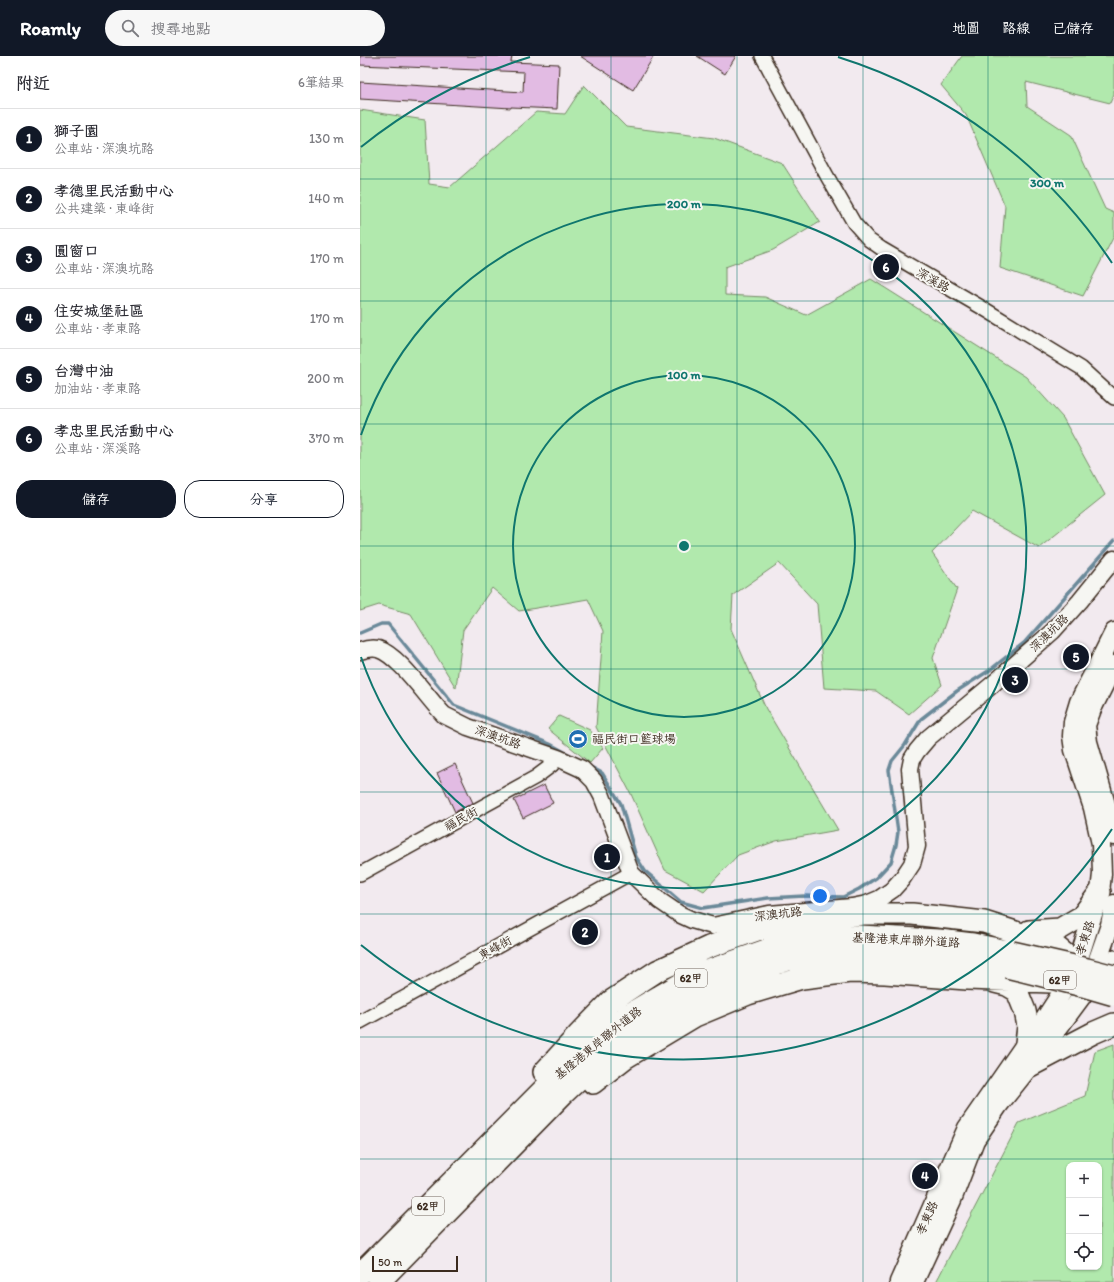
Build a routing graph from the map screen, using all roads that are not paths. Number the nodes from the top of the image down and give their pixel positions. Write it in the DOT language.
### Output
graph roads {
  1 [pos="762,56"];
  2 [pos="1114,398"];
  3 [pos="1114,559"];
  4 [pos="1114,632"];
  5 [pos="360,651"];
  6 [pos="1114,665"];
  7 [pos="558,758"];
  8 [pos="1114,836"];
  9 [pos="631,873"];
  10 [pos="360,874"];
  11 [pos="1107,898"];
  12 [pos="984,922"];
  13 [pos="1010,960"];
  14 [pos="1092,974"];
  15 [pos="967,979"];
  16 [pos="1114,995"];
  17 [pos="1114,1002"];
  18 [pos="360,1022"];
  19 [pos="1114,1024"];
  20 [pos="1026,1043"];
  21 [pos="1030,1066"];
  22 [pos="503,1143"];
  23 [pos="360,1274"];
  24 [pos="379,1282"];
  25 [pos="899,1282"];
  26 [pos="914,1282"];
  1 -- 2 [label="street, 深溪路"];
  3 -- 9 [label="street, 深澳坑路"];
  4 -- 11 [label="main road, 孝東路"];
  5 -- 7 [label="street, 深澳坑路"];
  6 -- 8 [label="main road"];
  7 -- 9 [label="street, 深澳坑路"];
  7 -- 10 [label="street, 福民街"];
  9 -- 18 [label="street, 東峰街"];
  11 -- 12 [label="highway"];
  11 -- 14 [label="main road, 孝東路"];
  12 -- 14 [label="highway"];
  12 -- 22 [label="highway"];
  13 -- 14 [label="highway, 基隆港東岸聯外道路 / 62甲, bridge"];
  13 -- 16 [label="highway, 基隆港東岸聯外道路 / 62甲, bridge"];
  13 -- 22 [label="highway, 基隆港東岸聯外道路 / 62甲"];
  14 -- 15 [label="highway"];
  14 -- 17 [label="highway"];
  14 -- 20 [label="main road, 孝東路"];
  14 -- 21 [label="main road, 孝東路"];
  15 -- 20 [label="highway"];
  15 -- 22 [label="highway"];
  19 -- 21 [label="highway"];
  20 -- 25 [label="main road, 孝東路"];
  21 -- 26 [label="main road, 孝東路"];
  22 -- 23 [label="highway, 基隆港東岸聯外道路 / 62甲"];
  22 -- 24 [label="highway, 基隆港東岸聯外道路 / 62甲"];
}
